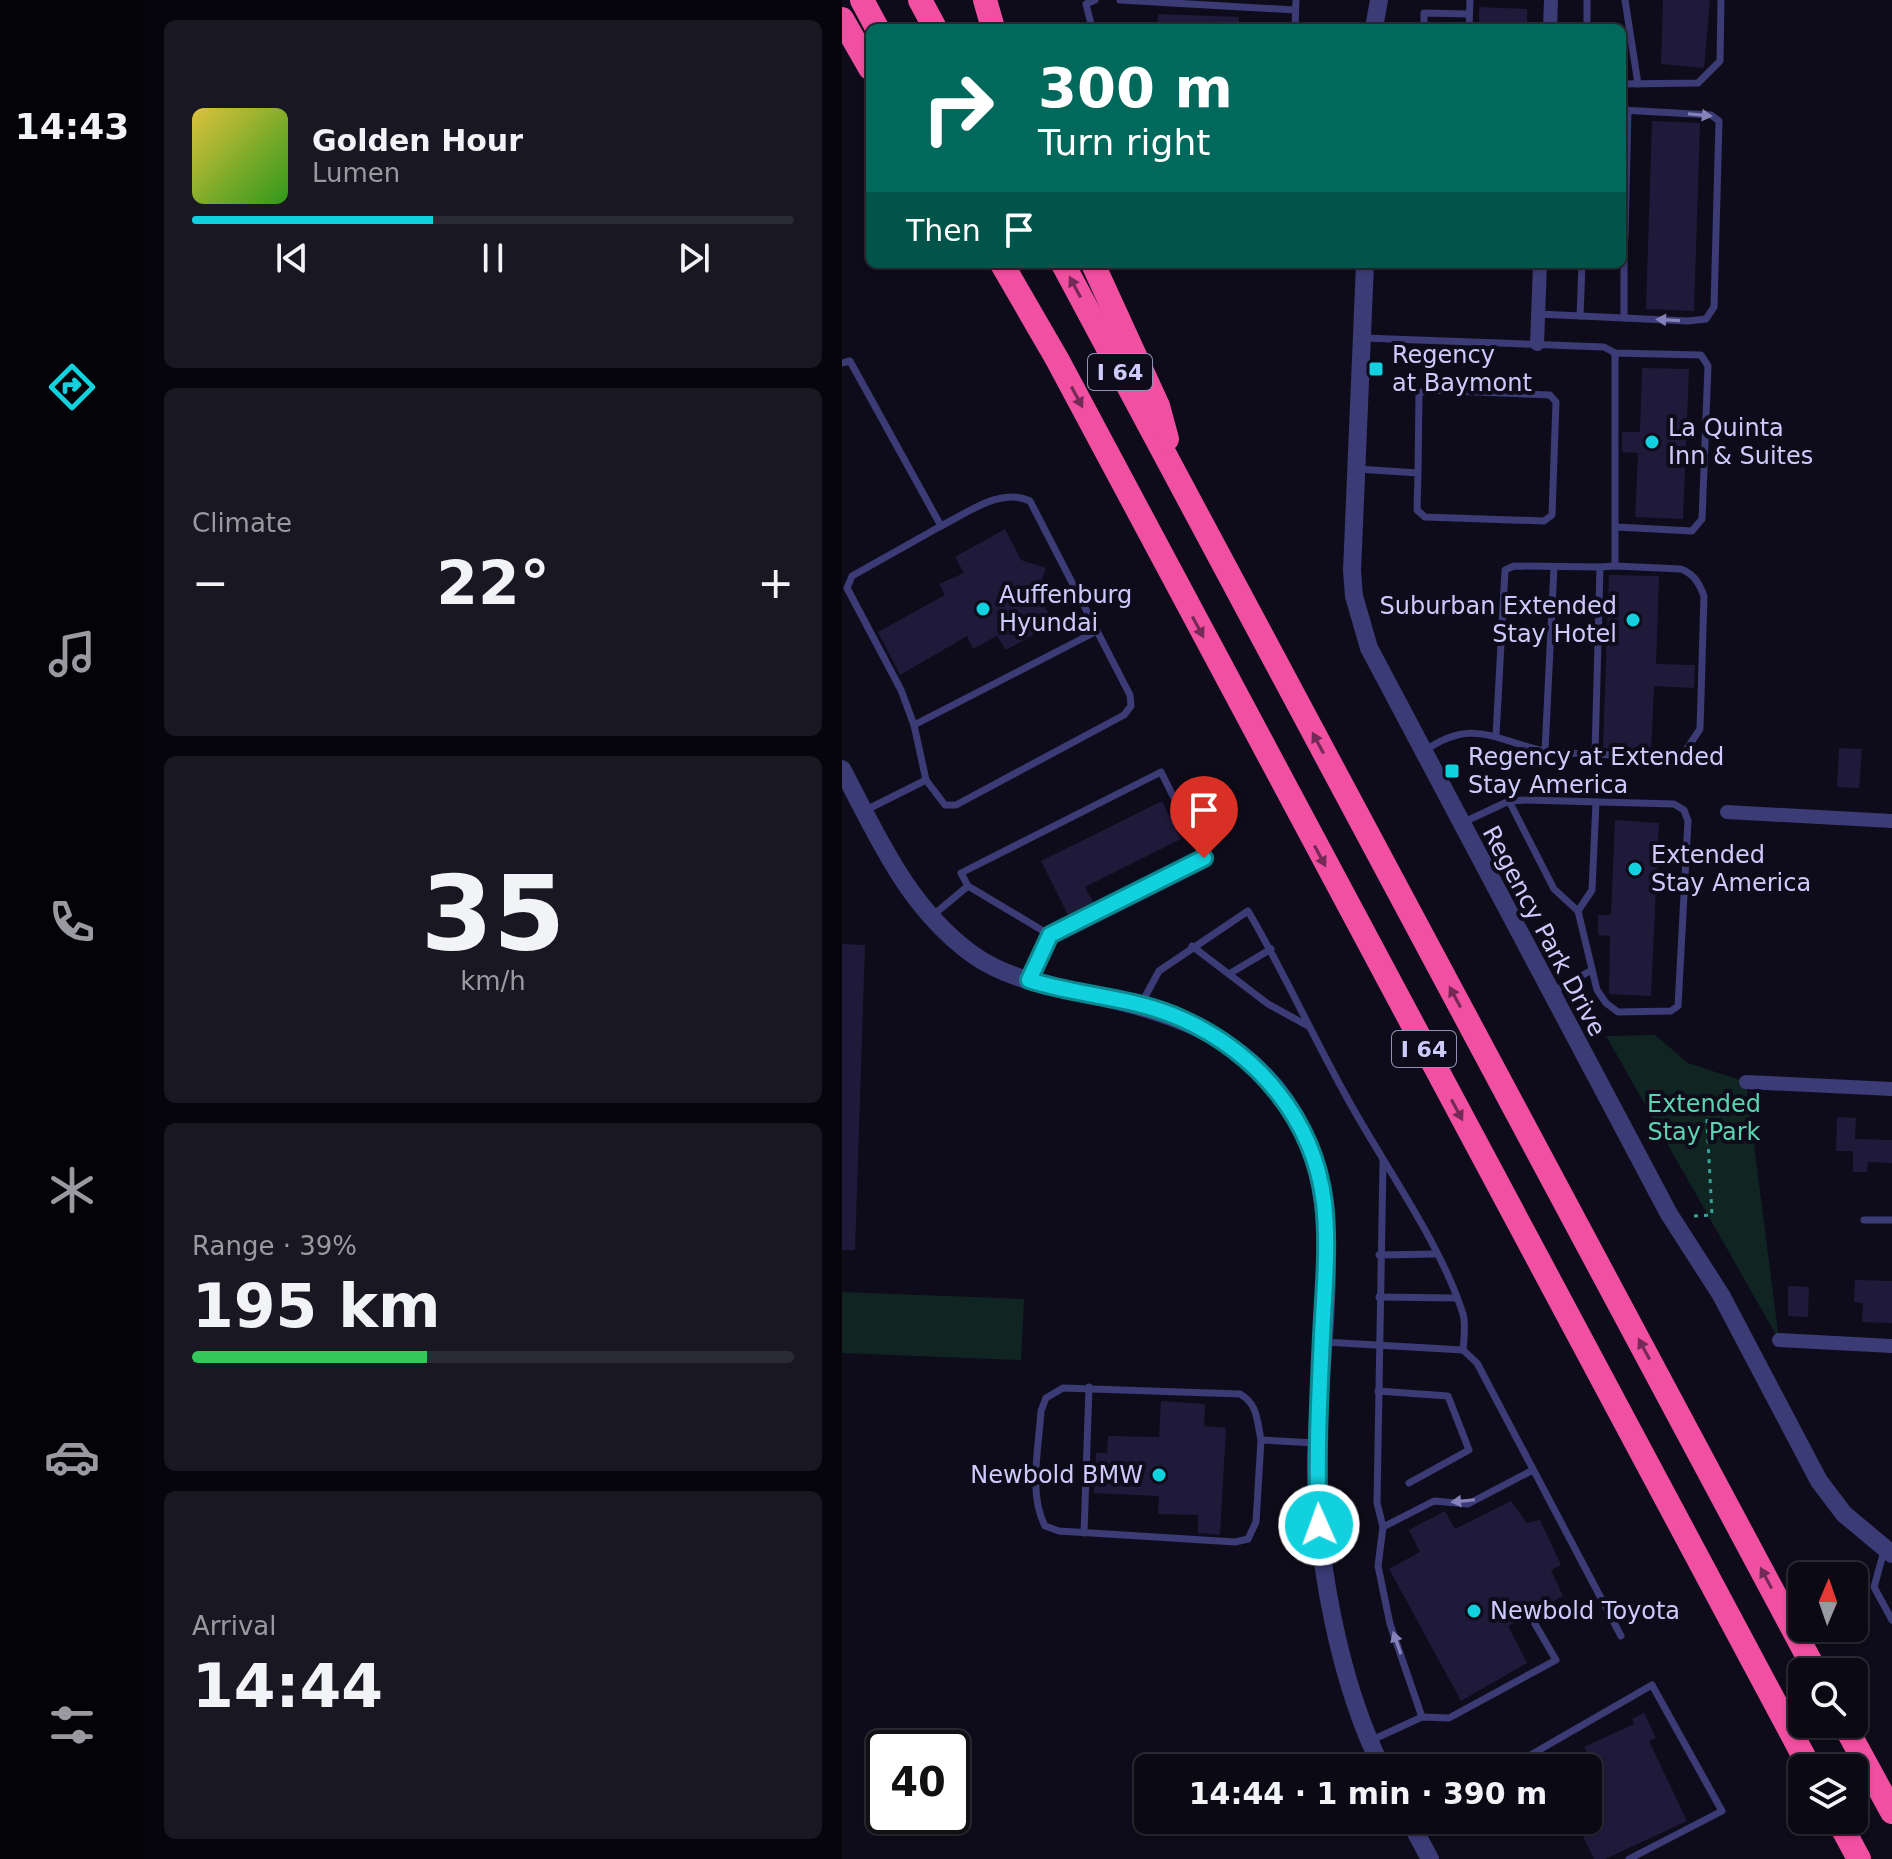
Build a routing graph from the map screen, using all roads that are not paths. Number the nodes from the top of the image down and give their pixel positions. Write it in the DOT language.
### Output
graph roads {
  1 [pos="862,0"];
  2 [pos="920,0"];
  3 [pos="985,0"];
  4 [pos="1095,0"];
  5 [pos="1120,0"];
  6 [pos="1296,0"];
  7 [pos="1379,0"];
  8 [pos="1470,0"];
  9 [pos="1551,0"];
  10 [pos="1587,0"];
  11 [pos="1625,0"];
  12 [pos="1721,0"];
  13 [pos="1173,2"];
  14 [pos="1295,10"];
  15 [pos="1469,14"];
  16 [pos="842,19"];
  17 [pos="875,24"];
  18 [pos="933,24"];
  19 [pos="992,24"];
  20 [pos="1091,24"];
  21 [pos="1295,24"];
  22 [pos="1375,24"];
  23 [pos="1424,24"];
  24 [pos="1469,24"];
  25 [pos="1550,24"];
  26 [pos="1587,24"];
  27 [pos="866,61"];
  28 [pos="1626,84"];
  29 [pos="1638,84"];
  30 [pos="1626,110"];
  31 [pos="1004,268"];
  32 [pos="1065,268"];
  33 [pos="1095,268"];
  34 [pos="1365,268"];
  35 [pos="1540,268"];
  36 [pos="1582,268"];
  37 [pos="1624,268"];
  38 [pos="1538,314"];
  39 [pos="1580,316"];
  40 [pos="1624,318"];
  41 [pos="1362,338"];
  42 [pos="1537,344"];
  43 [pos="1615,353"];
  44 [pos="842,363"];
  45 [pos="1356,469"];
  46 [pos="1418,473"];
  47 [pos="1178,479"];
  48 [pos="941,526"];
  49 [pos="1616,527"];
  50 [pos="1615,566"];
  51 [pos="1554,567"];
  52 [pos="1600,567"];
  53 [pos="1097,631"];
  54 [pos="914,725"];
  55 [pos="1496,736"];
  56 [pos="1545,751"];
  57 [pos="1422,752"];
  58 [pos="1595,754"];
  59 [pos="842,769"];
  60 [pos="926,780"];
  61 [pos="1509,801"];
  62 [pos="1596,802"];
  63 [pos="864,811"];
  64 [pos="1727,812"];
  65 [pos="1892,821"];
  66 [pos="1460,824"];
  67 [pos="968,886"];
  68 [pos="1578,911"];
  69 [pos="931,918"];
  70 [pos="1050,935"];
  71 [pos="1192,946"];
  72 [pos="1271,949"];
  73 [pos="1592,970"];
  74 [pos="1229,974"];
  75 [pos="1029,980"];
  76 [pos="1550,993"];
  77 [pos="1140,1006"];
  78 [pos="1309,1026"];
  79 [pos="1746,1082"];
  80 [pos="1892,1089"];
  81 [pos="1383,1161"];
  82 [pos="1864,1220"];
  83 [pos="1892,1220"];
  84 [pos="1435,1254"];
  85 [pos="1379,1255"];
  86 [pos="1379,1297"];
  87 [pos="1455,1298"];
  88 [pos="1779,1340"];
  89 [pos="1322,1342"];
  90 [pos="1378,1346"];
  91 [pos="1892,1346"];
  92 [pos="1463,1350"];
  93 [pos="1089,1387"];
  94 [pos="1378,1391"];
  95 [pos="1261,1440"];
  96 [pos="1317,1443"];
  97 [pos="1533,1470"];
  98 [pos="1409,1483"];
  99 [pos="1383,1527"];
  100 [pos="1084,1533"];
  101 [pos="1888,1551"];
  102 [pos="1889,1610"];
  103 [pos="1892,1620"];
  104 [pos="1535,1624"];
  105 [pos="1621,1636"];
  106 [pos="1809,1658"];
  107 [pos="1422,1717"];
  108 [pos="1852,1738"];
  109 [pos="1370,1741"];
  110 [pos="1376,1754"];
  111 [pos="1532,1754"];
  112 [pos="1803,1754"];
  113 [pos="1892,1812"];
  114 [pos="1418,1834"];
  115 [pos="1846,1834"];
  116 [pos="1430,1859"];
  117 [pos="1629,1859"];
  118 [pos="1859,1859"];
  1 -- 17 [label="highway"];
  2 -- 18 [label="highway"];
  3 -- 19 [label="highway"];
  4 -- 20 [label="lane"];
  5 -- 13 [label="lane"];
  6 -- 14 [label="lane"];
  7 -- 22 [label="street"];
  8 -- 15 [label="lane"];
  9 -- 25 [label="street"];
  10 -- 26 [label="lane"];
  11 -- 29 [label="lane"];
  12 -- 29 [label="lane"];
  13 -- 14 [label="lane"];
  14 -- 21 [label="lane"];
  15 -- 23 [label="lane"];
  15 -- 24 [label="lane"];
  16 -- 27 [label="highway"];
  28 -- 29 [label="lane"];
  30 -- 40 [label="lane, one-way"];
  31 -- 112 [label="highway, I 64, one-way"];
  47 -- 32 [label="highway, I 64, one-way"];
  33 -- 47 [label="highway"];
  34 -- 41 [label="street, Regency Park Drive"];
  35 -- 38 [label="street"];
  36 -- 39 [label="lane"];
  37 -- 40 [label="lane"];
  38 -- 39 [label="lane"];
  38 -- 42 [label="street"];
  39 -- 40 [label="lane"];
  41 -- 42 [label="lane"];
  41 -- 45 [label="street, Regency Park Drive"];
  42 -- 43 [label="lane"];
  43 -- 49 [label="lane"];
  43 -- 49 [label="lane"];
  44 -- 48 [label="lane"];
  45 -- 46 [label="lane"];
  45 -- 57 [label="street, Regency Park Drive"];
  46 -- 46 [label="lane"];
  106 -- 47 [label="highway, I 64, one-way"];
  48 -- 53 [label="lane"];
  48 -- 54 [label="lane"];
  49 -- 50 [label="lane"];
  50 -- 52 [label="lane"];
  50 -- 58 [label="lane"];
  51 -- 52 [label="lane"];
  51 -- 55 [label="lane"];
  51 -- 56 [label="lane"];
  52 -- 58 [label="lane"];
  53 -- 54 [label="lane"];
  53 -- 60 [label="lane"];
  54 -- 60 [label="lane"];
  55 -- 56 [label="lane"];
  55 -- 57 [label="lane"];
  56 -- 58 [label="lane"];
  57 -- 66 [label="street, Regency Park Drive"];
  59 -- 63 [label="street"];
  60 -- 63 [label="lane"];
  61 -- 62 [label="lane"];
  61 -- 66 [label="lane"];
  61 -- 68 [label="lane"];
  62 -- 68 [label="lane"];
  62 -- 73 [label="lane"];
  63 -- 69 [label="street"];
  64 -- 65 [label="street"];
  66 -- 76 [label="street, Regency Park Drive"];
  67 -- 69 [label="lane"];
  67 -- 70 [label="lane"];
  67 -- 70 [label="lane"];
  68 -- 73 [label="lane"];
  69 -- 75 [label="street"];
  70 -- 75 [label="lane"];
  71 -- 72 [label="lane"];
  71 -- 74 [label="lane"];
  71 -- 77 [label="lane"];
  72 -- 74 [label="lane"];
  72 -- 78 [label="lane"];
  73 -- 76 [label="lane"];
  74 -- 78 [label="lane"];
  75 -- 77 [label="street"];
  76 -- 101 [label="street, Regency Park Drive"];
  77 -- 89 [label="street"];
  78 -- 81 [label="lane"];
  79 -- 80 [label="street"];
  81 -- 84 [label="lane"];
  81 -- 85 [label="lane"];
  82 -- 83 [label="lane"];
  84 -- 85 [label="lane"];
  84 -- 87 [label="lane"];
  85 -- 86 [label="lane"];
  86 -- 87 [label="lane"];
  86 -- 90 [label="lane"];
  87 -- 92 [label="lane"];
  88 -- 91 [label="street"];
  89 -- 90 [label="lane"];
  89 -- 96 [label="street"];
  90 -- 92 [label="lane"];
  90 -- 94 [label="lane"];
  92 -- 97 [label="lane"];
  93 -- 95 [label="lane"];
  93 -- 100 [label="lane"];
  93 -- 100 [label="lane"];
  94 -- 98 [label="lane"];
  94 -- 99 [label="lane"];
  95 -- 96 [label="lane"];
  95 -- 100 [label="lane"];
  96 -- 109 [label="street"];
  97 -- 99 [label="lane, one-way"];
  97 -- 105 [label="lane"];
  107 -- 99 [label="lane, one-way"];
  101 -- 102 [label="lane"];
  102 -- 103 [label="lane"];
  104 -- 107 [label="lane"];
  107 -- 109 [label="lane"];
  108 -- 113 [label="highway"];
  109 -- 110 [label="street"];
  111 -- 117 [label="lane"];
  114 -- 116 [label="street"];
  115 -- 118 [label="highway"];
}
